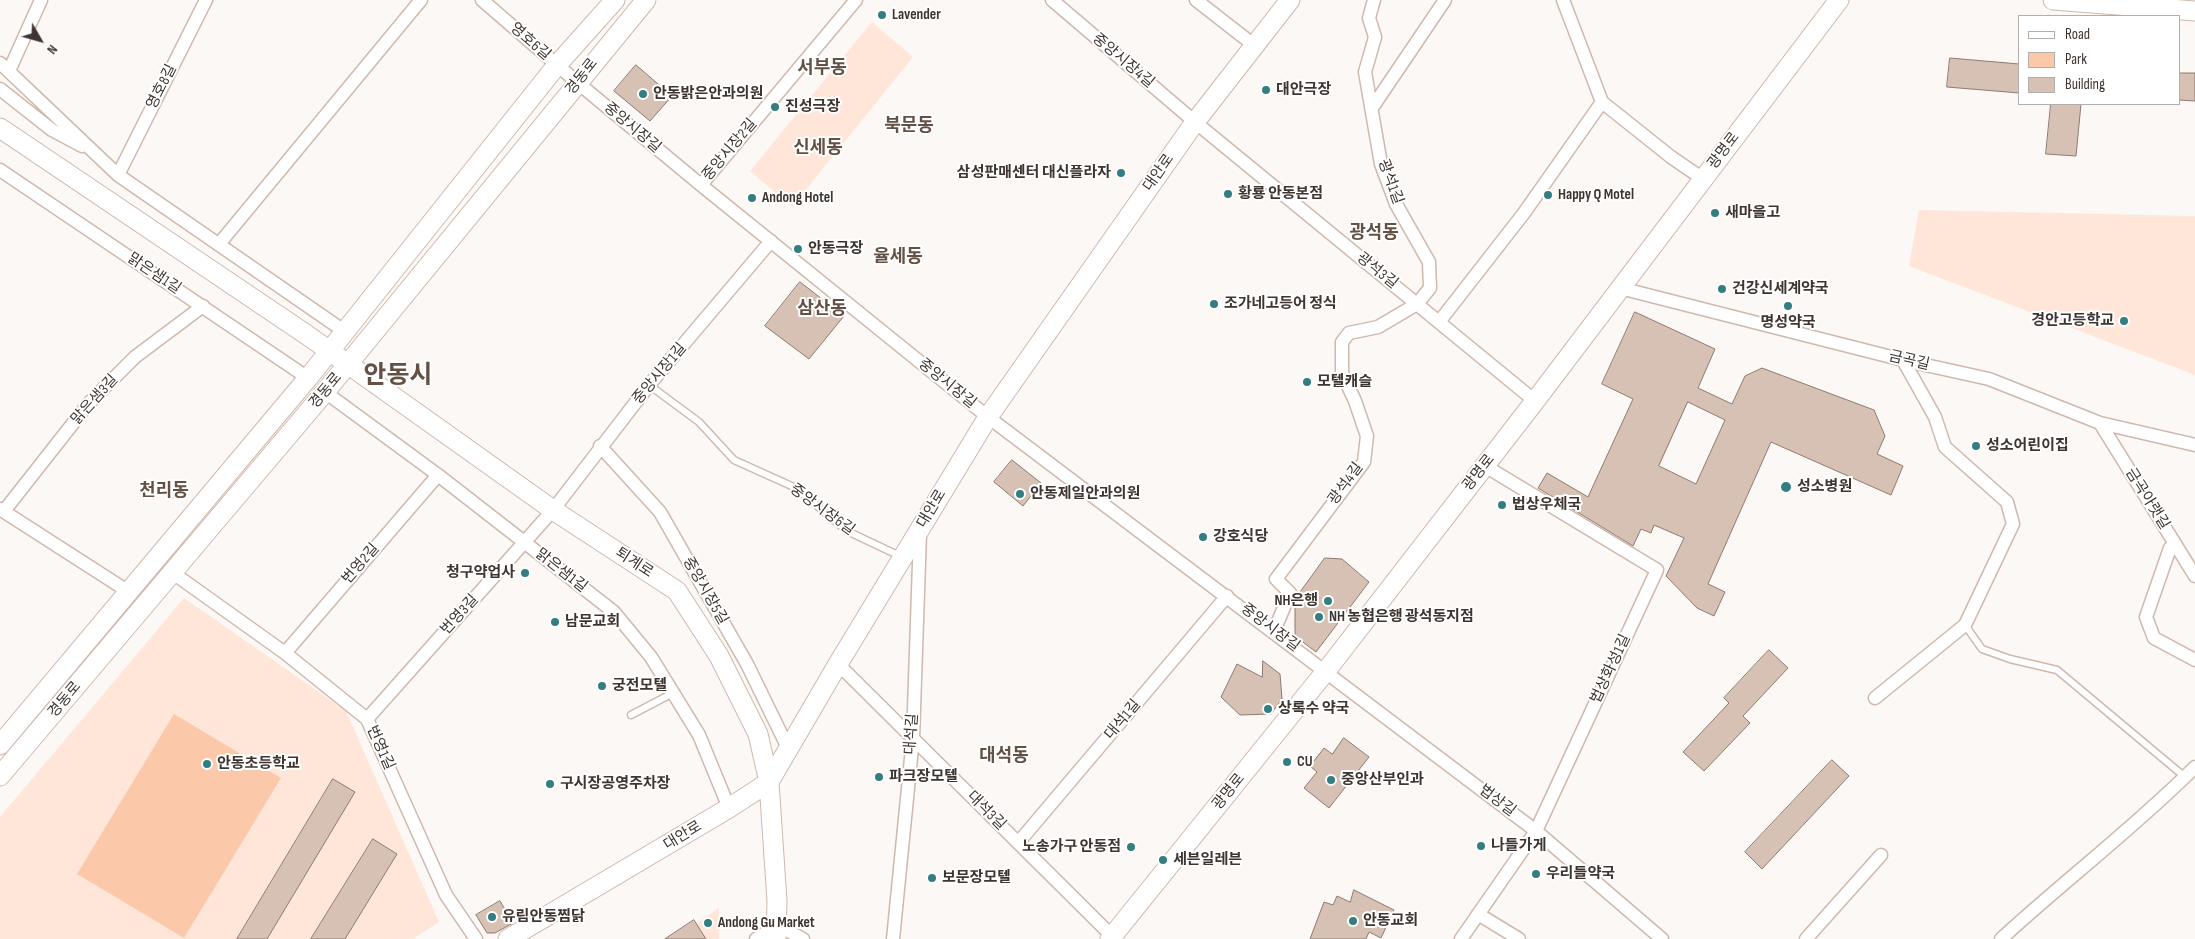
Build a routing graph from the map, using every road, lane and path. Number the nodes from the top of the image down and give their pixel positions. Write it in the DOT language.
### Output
graph roads {
  1 [pos="41,0"];
  2 [pos="206,0"];
  3 [pos="420,0"];
  4 [pos="482,0"];
  5 [pos="615,0"];
  6 [pos="646,0"];
  7 [pos="856,0"];
  8 [pos="1052,0"];
  9 [pos="1196,0"];
  10 [pos="1290,0"];
  11 [pos="1374,0"];
  12 [pos="1445,0"];
  13 [pos="1563,0"];
  14 [pos="1839,0"];
  15 [pos="2053,0"];
  16 [pos="2195,11"];
  17 [pos="1255,46"];
  18 [pos="557,65"];
  19 [pos="5,67"];
  20 [pos="578,83"];
  21 [pos="0,89"];
  22 [pos="1602,102"];
  23 [pos="1372,108"];
  24 [pos="1195,122"];
  25 [pos="0,128"];
  26 [pos="98,155"];
  27 [pos="0,170"];
  28 [pos="118,175"];
  29 [pos="1703,179"];
  30 [pos="701,185"];
  31 [pos="771,241"];
  32 [pos="219,244"];
  33 [pos="1620,288"];
  34 [pos="1417,304"];
  35 [pos="204,306"];
  36 [pos="1439,322"];
  37 [pos="344,330"];
  38 [pos="329,352"];
  39 [pos="1903,360"];
  40 [pos="348,365"];
  41 [pos="308,378"];
  42 [pos="649,385"];
  43 [pos="325,392"];
  44 [pos="1535,401"];
  45 [pos="988,417"];
  46 [pos="2100,423"];
  47 [pos="2195,445"];
  48 [pos="600,446"];
  49 [pos="1485,466"];
  50 [pos="438,475"];
  51 [pos="2,510"];
  52 [pos="553,510"];
  53 [pos="920,528"];
  54 [pos="525,543"];
  55 [pos="2170,548"];
  56 [pos="904,558"];
  57 [pos="173,573"];
  58 [pos="2195,576"];
  59 [pos="129,592"];
  60 [pos="1227,596"];
  61 [pos="1965,625"];
  62 [pos="1274,632"];
  63 [pos="285,653"];
  64 [pos="2195,660"];
  65 [pos="838,664"];
  66 [pos="1326,671"];
  67 [pos="673,693"];
  68 [pos="1875,698"];
  69 [pos="631,715"];
  70 [pos="367,719"];
  71 [pos="913,738"];
  72 [pos="0,745"];
  73 [pos="789,750"];
  74 [pos="2195,767"];
  75 [pos="0,776"];
  76 [pos="2185,777"];
  77 [pos="769,782"];
  78 [pos="729,808"];
  79 [pos="1536,831"];
  80 [pos="1018,843"];
  81 [pos="1881,854"];
  82 [pos="1478,914"];
  83 [pos="776,932"];
  84 [pos="1111,938"];
  85 [pos="476,939"];
  86 [pos="508,939"];
  87 [pos="756,939"];
  88 [pos="803,939"];
  89 [pos="893,939"];
  90 [pos="1461,939"];
  91 [pos="1519,939"];
  92 [pos="1662,939"];
  93 [pos="1806,939"];
  94 [pos="2001,939"];
  1 -- 19 [label="street"];
  2 -- 28 [label="street, 영호8길"];
  3 -- 32 [label="street"];
  4 -- 18 [label="street, 영호6길"];
  5 -- 18 [label="street, 경동로"];
  6 -- 20 [label="street, 경동로"];
  7 -- 30 [label="street, 중앙시장2길"];
  8 -- 24 [label="street, 중앙시장4길"];
  9 -- 17 [label="street"];
  10 -- 17 [label="street, 대안로"];
  11 -- 23 [label="street, 광석1길"];
  12 -- 23 [label="street"];
  13 -- 22 [label="street"];
  14 -- 29 [label="street, 광명로"];
  15 -- 16 [label="street"];
  17 -- 24 [label="street, 대안로"];
  18 -- 20 [label="street, 영호6길"];
  18 -- 37 [label="street, 경동로"];
  19 -- 26 [label="street"];
  20 -- 30 [label="street, 중앙시장길"];
  20 -- 40 [label="street, 경동로"];
  21 -- 26 [label="street"];
  22 -- 29 [label="street"];
  22 -- 36 [label="street"];
  23 -- 34 [label="street, 광석1길"];
  24 -- 34 [label="street, 광석3길"];
  24 -- 45 [label="street, 대안로"];
  25 -- 38 [label="street, 퇴계로"];
  26 -- 28 [label="street"];
  27 -- 35 [label="street, 맑은샘1길"];
  28 -- 32 [label="street"];
  29 -- 33 [label="street, 광명로"];
  30 -- 31 [label="street, 중앙시장길"];
  31 -- 42 [label="street, 중앙시장1길"];
  31 -- 45 [label="street, 중앙시장길"];
  32 -- 37 [label="street"];
  33 -- 39 [label="street, 금곡길"];
  33 -- 44 [label="street, 광명로"];
  34 -- 36 [label="street, 광석3길"];
  34 -- 62 [label="street, 광석4길"];
  35 -- 41 [label="street, 맑은샘1길"];
  35 -- 51 [label="street, 맑은샘3길"];
  36 -- 44 [label="street, 광석3길"];
  37 -- 38 [label="street, 경동로"];
  38 -- 40 [label="street, 퇴계로"];
  38 -- 41 [label="street, 경동로"];
  39 -- 46 [label="street, 금곡길"];
  39 -- 61 [label="street"];
  40 -- 43 [label="street, 경동로"];
  40 -- 52 [label="street, 퇴계로"];
  41 -- 59 [label="street, 경동로"];
  42 -- 48 [label="street, 중앙시장1길"];
  42 -- 56 [label="lane, 중앙시장6길"];
  43 -- 50 [label="street, 맑은샘1길"];
  43 -- 57 [label="street, 경동로"];
  44 -- 49 [label="street, 광명로"];
  45 -- 53 [label="street, 대안로"];
  45 -- 60 [label="street, 중앙시장길"];
  46 -- 47 [label="street, 금곡길"];
  46 -- 58 [label="street, 금곡아랫길"];
  48 -- 52 [label="street, 중앙시장1길"];
  48 -- 73 [label="street, 중앙시장5길"];
  49 -- 66 [label="street, 광명로"];
  49 -- 79 [label="street, 법상화성1길"];
  50 -- 54 [label="street, 맑은샘1길"];
  50 -- 63 [label="street, 번영2길"];
  51 -- 59 [label="street"];
  52 -- 54 [label="street, 번영3길"];
  52 -- 77 [label="street, 퇴계로"];
  53 -- 56 [label="street, 대안로"];
  53 -- 71 [label="street, 대석길"];
  54 -- 67 [label="street, 맑은샘1길"];
  54 -- 70 [label="street, 번영3길"];
  55 -- 64 [label="street"];
  56 -- 65 [label="street, 대안로"];
  57 -- 63 [label="street, 번영1길"];
  57 -- 75 [label="street, 경동로"];
  59 -- 72 [label="street, 경동로"];
  60 -- 62 [label="street, 중앙시장길"];
  60 -- 80 [label="street, 대석1길"];
  61 -- 68 [label="street"];
  61 -- 76 [label="lane"];
  62 -- 66 [label="street, 중앙시장길"];
  63 -- 70 [label="street, 번영1길"];
  65 -- 71 [label="street, 대석3길"];
  65 -- 73 [label="street, 대안로"];
  66 -- 79 [label="street, 법상길"];
  66 -- 84 [label="street, 광명로"];
  67 -- 69 [label="lane"];
  67 -- 78 [label="street, 맑은샘1길"];
  70 -- 85 [label="street, 번영1길"];
  71 -- 80 [label="street, 대석3길"];
  71 -- 89 [label="street, 대석길"];
  73 -- 77 [label="street, 대안로"];
  74 -- 76 [label="street"];
  76 -- 94 [label="street"];
  77 -- 78 [label="street, 대안로"];
  77 -- 83 [label="street, 퇴계로"];
  78 -- 86 [label="street, 대안로"];
  79 -- 82 [label="street, 법상화성1길"];
  79 -- 92 [label="street, 법상길"];
  80 -- 84 [label="street, 대석3길"];
  81 -- 93 [label="street"];
  82 -- 90 [label="street, 법상화성1길"];
  82 -- 91 [label="street"];
  83 -- 87 [label="street"];
  83 -- 88 [label="street"];
}
